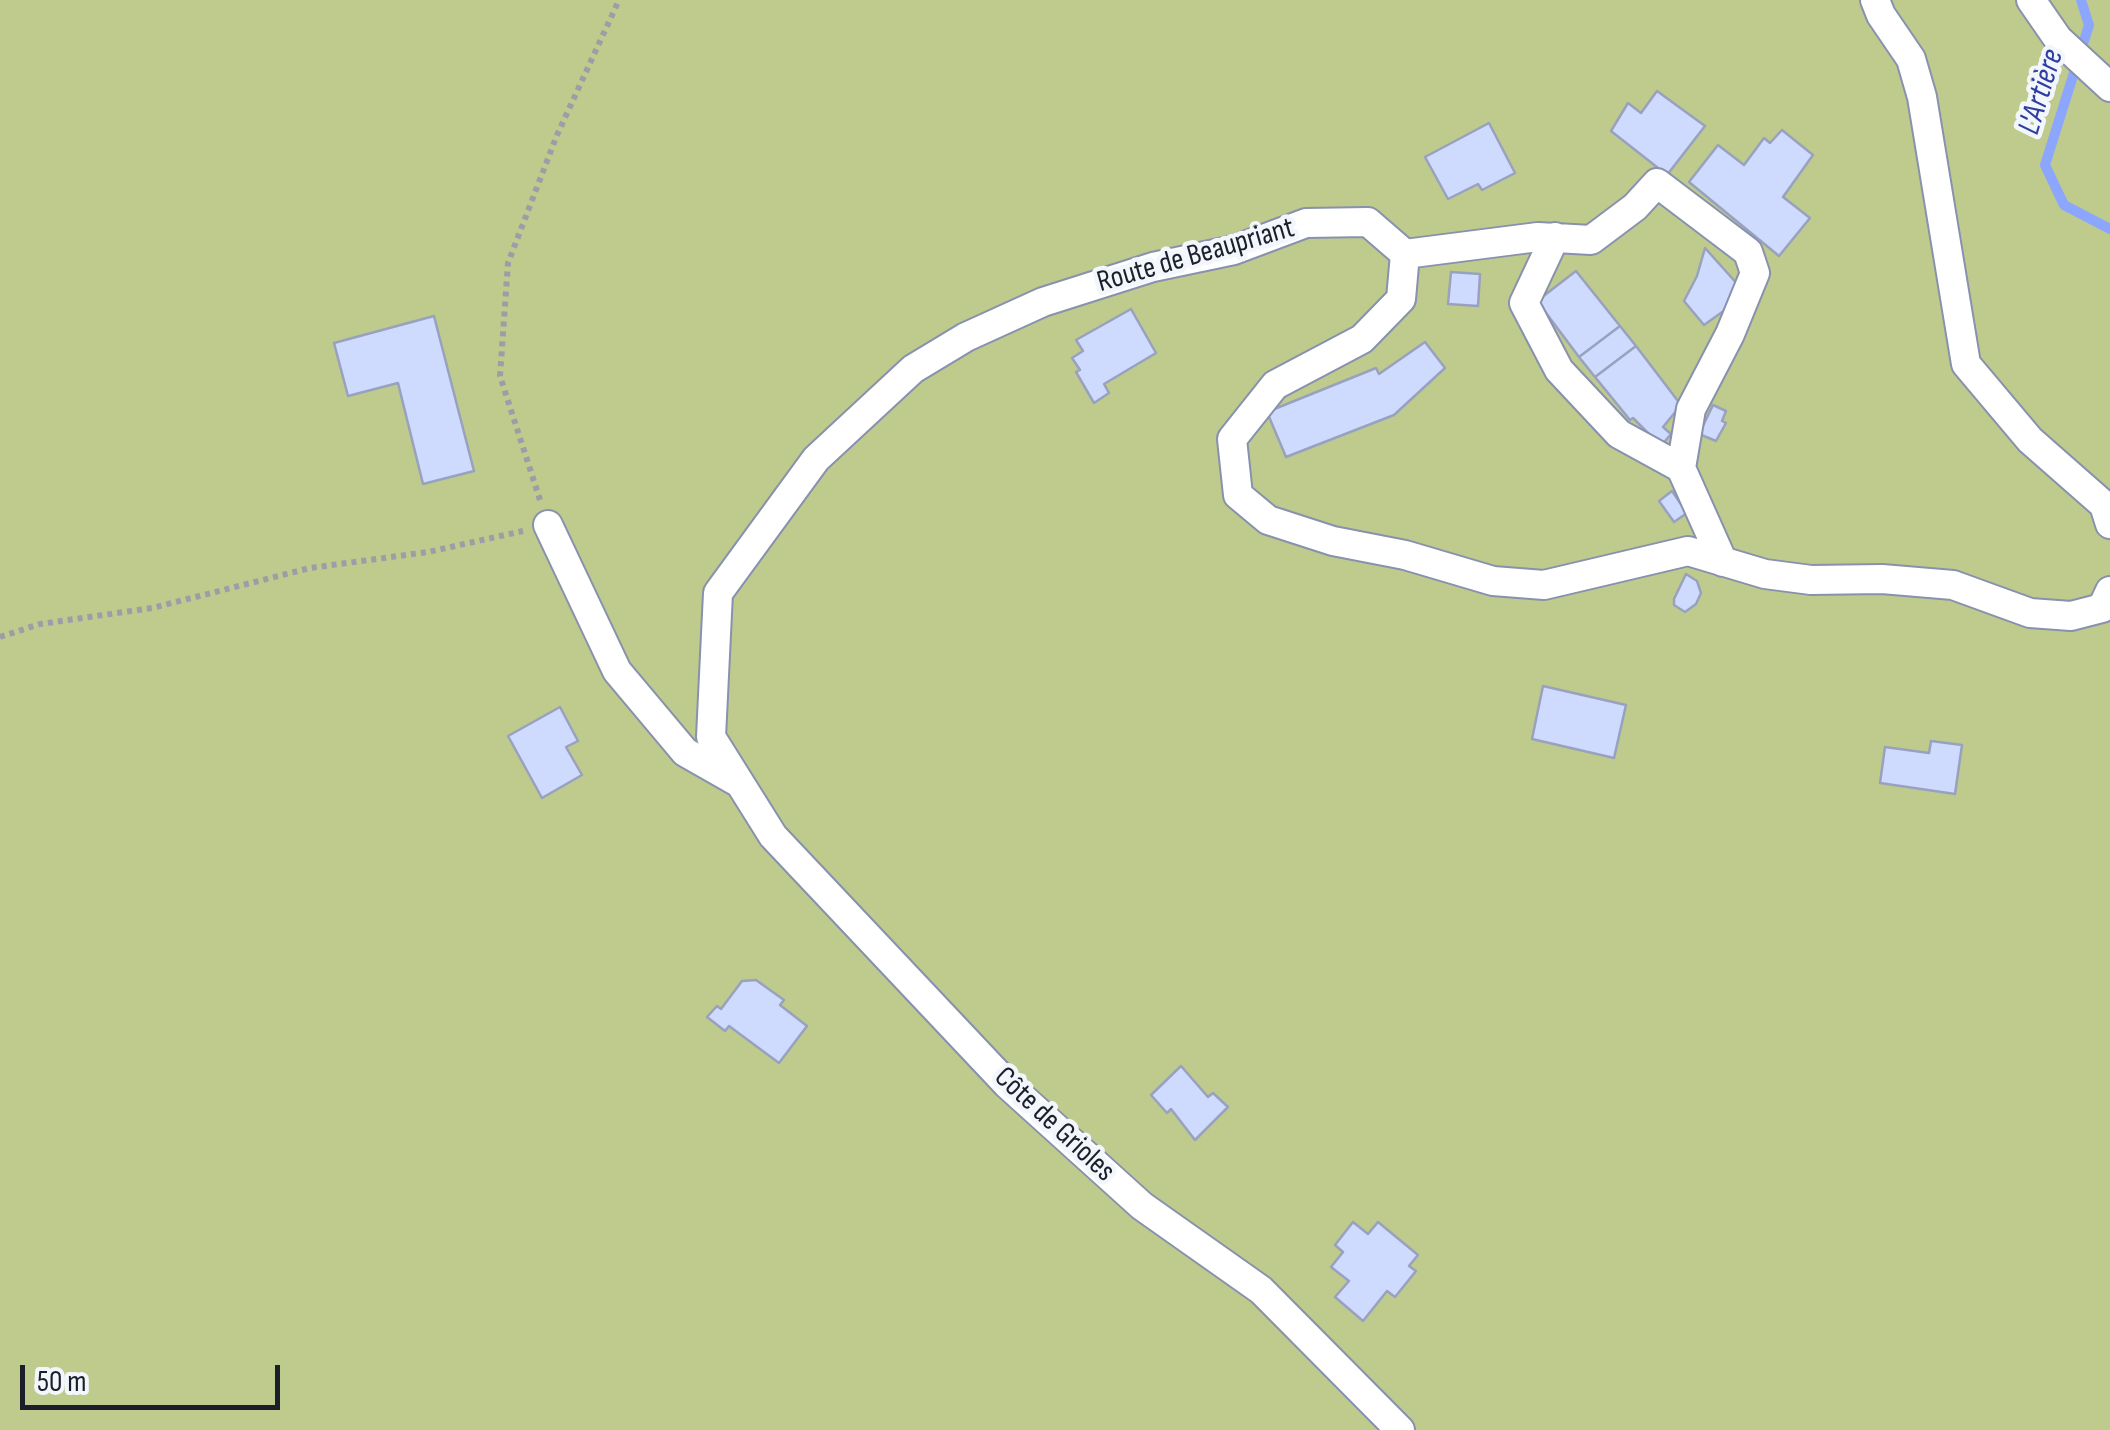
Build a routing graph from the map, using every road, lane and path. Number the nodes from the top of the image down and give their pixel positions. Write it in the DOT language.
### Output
graph roads {
  1 [pos="618,0"];
  2 [pos="1875,0"];
  3 [pos="2031,0"];
  4 [pos="2110,88"];
  5 [pos="1555,238"];
  6 [pos="1404,254"];
  7 [pos="1681,468"];
  8 [pos="2110,524"];
  9 [pos="548,525"];
  10 [pos="1723,562"];
  11 [pos="2110,591"];
  12 [pos="0,638"];
  13 [pos="742,784"];
  14 [pos="1400,1430"];
  1 -- 9 [label="path"];
  2 -- 8 [label="street"];
  3 -- 4 [label="street"];
  5 -- 6 [label="street"];
  5 -- 7 [label="street"];
  5 -- 7 [label="street"];
  6 -- 10 [label="street"];
  6 -- 13 [label="street, Route de Beaupriant"];
  7 -- 10 [label="street"];
  9 -- 12 [label="path"];
  9 -- 13 [label="street"];
  10 -- 11 [label="street"];
  13 -- 14 [label="street, Côte de Grioles"];
}
